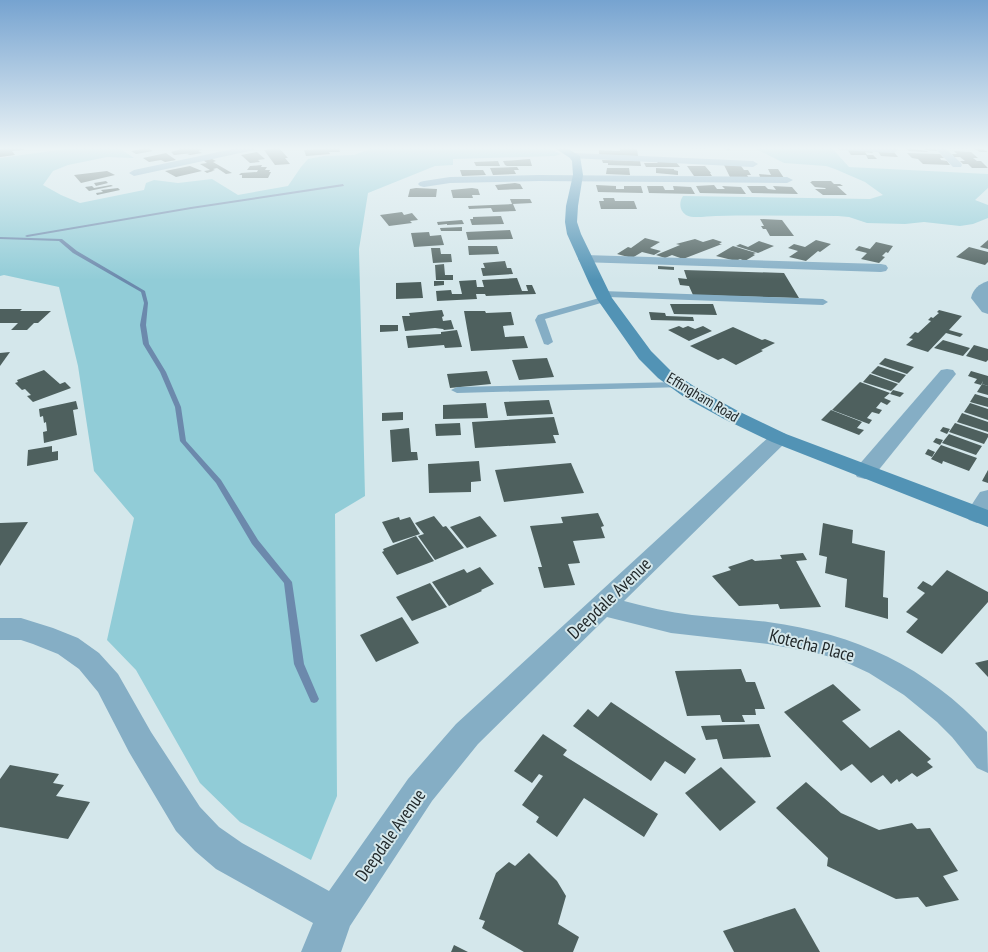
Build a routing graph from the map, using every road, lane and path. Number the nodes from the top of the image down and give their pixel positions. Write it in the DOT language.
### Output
graph roads {
  1 [pos="574,191"];
  2 [pos="585,259"];
  3 [pos="881,268"];
  4 [pos="988,286"];
  5 [pos="666,287"];
  6 [pos="643,289"];
  7 [pos="604,297"];
  8 [pos="823,302"];
  9 [pos="988,309"];
  10 [pos="548,342"];
  11 [pos="947,374"];
  12 [pos="680,385"];
  13 [pos="457,390"];
  14 [pos="779,438"];
  15 [pos="865,472"];
  16 [pos="984,510"];
  17 [pos="602,606"];
  18 [pos="0,628"];
  19 [pos="988,758"];
  20 [pos="335,915"];
  21 [pos="321,952"];
  1 -- 2 [label="street, Effingham Road"];
  2 -- 3 [label="street"];
  2 -- 7 [label="street, Effingham Road"];
  4 -- 9 [label="street"];
  5 -- 6 [label="lane"];
  7 -- 8 [label="lane"];
  7 -- 10 [label="lane"];
  7 -- 12 [label="street, Effingham Road"];
  11 -- 15 [label="street"];
  12 -- 13 [label="lane"];
  12 -- 14 [label="street, Effingham Road"];
  14 -- 15 [label="street, Effingham Road"];
  14 -- 17 [label="street, Deepdale Avenue"];
  15 -- 16 [label="street, Effingham Road"];
  17 -- 19 [label="street, Kotecha Place"];
  17 -- 20 [label="street, Deepdale Avenue"];
  18 -- 20 [label="street"];
  20 -- 21 [label="street, Deepdale Avenue"];
}
